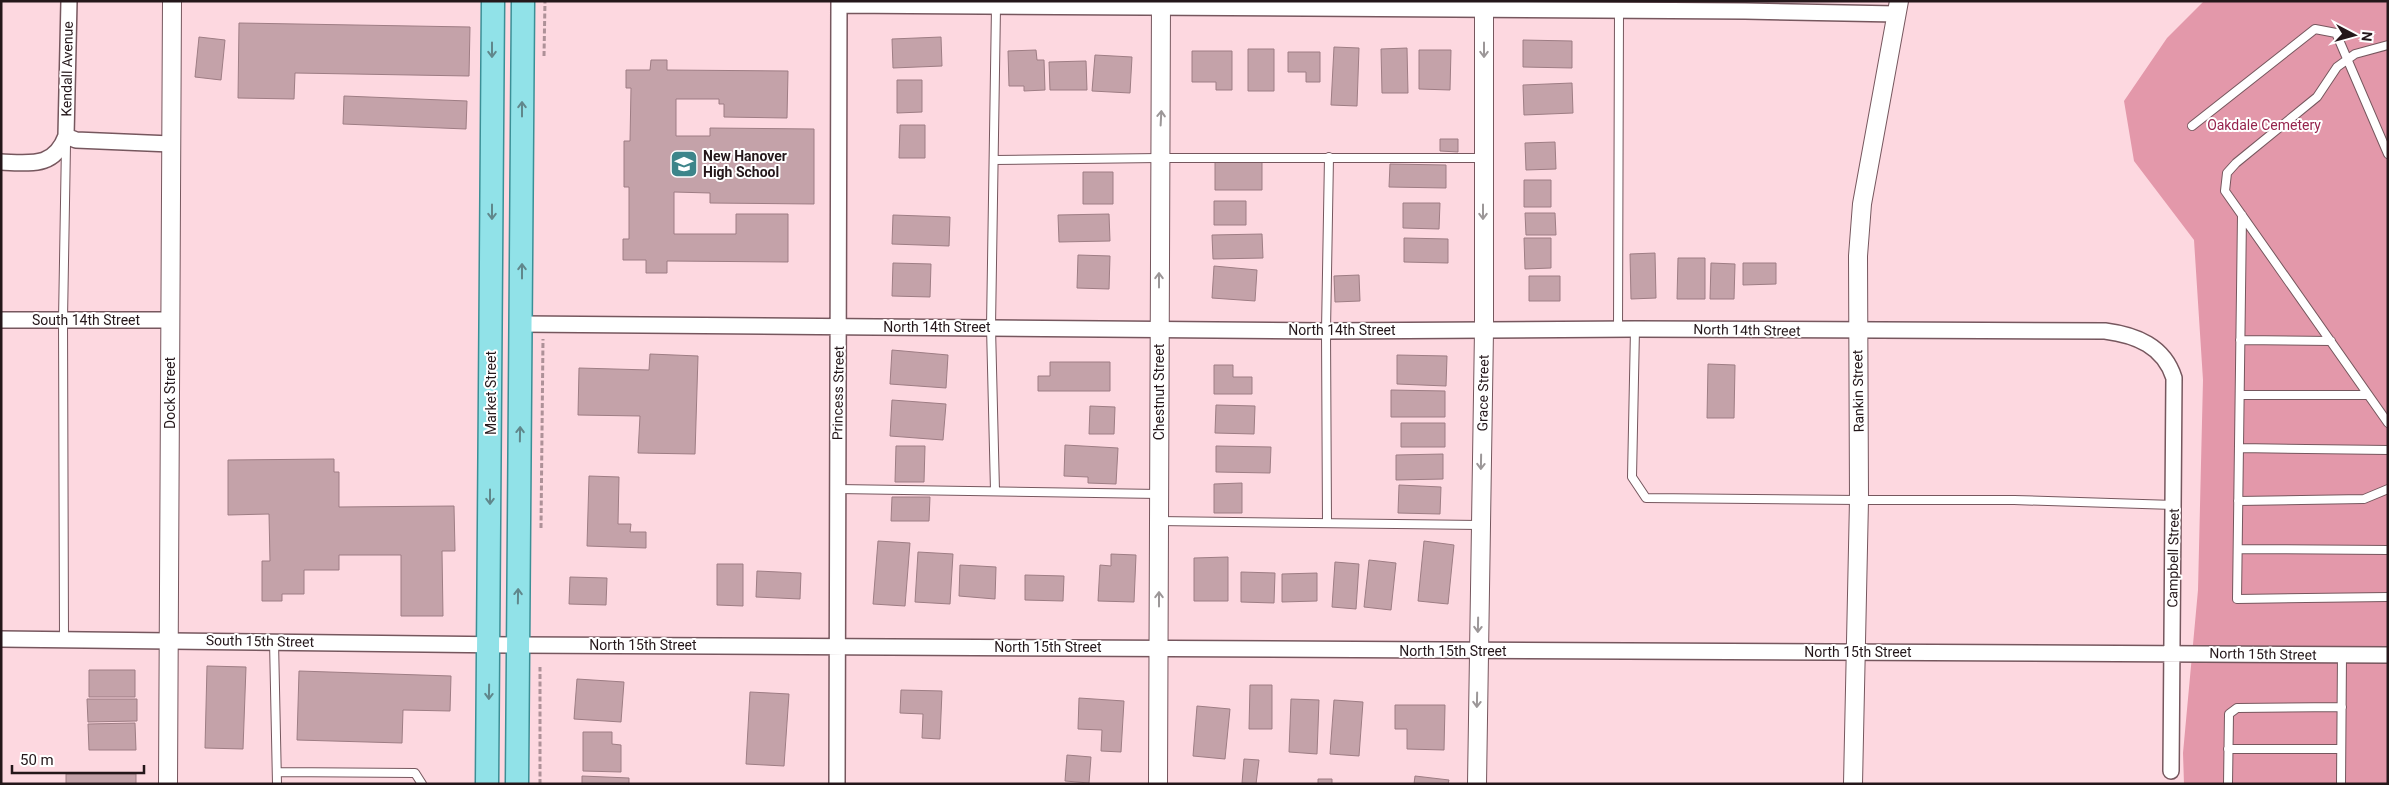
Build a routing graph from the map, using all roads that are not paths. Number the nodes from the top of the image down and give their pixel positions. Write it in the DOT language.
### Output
graph roads {
  1 [pos="69,1"];
  2 [pos="172,1"];
  3 [pos="493,1"];
  4 [pos="523,1"];
  5 [pos="840,3"];
  6 [pos="1161,5"];
  7 [pos="1484,6"];
  8 [pos="1572,6"];
  9 [pos="996,7"];
  10 [pos="1898,8"];
  11 [pos="1619,11"];
  12 [pos="2388,45"];
  13 [pos="2348,59"];
  14 [pos="2192,126"];
  15 [pos="66,136"];
  16 [pos="172,144"];
  17 [pos="2388,154"];
  18 [pos="1159,158"];
  19 [pos="1329,158"];
  20 [pos="1483,158"];
  21 [pos="994,160"];
  22 [pos="1,162"];
  23 [pos="2242,215"];
  24 [pos="1,320"];
  25 [pos="63,320"];
  26 [pos="171,320"];
  27 [pos="532,324"];
  28 [pos="839,327"];
  29 [pos="991,327"];
  30 [pos="1159,329"];
  31 [pos="1618,329"];
  32 [pos="1636,329"];
  33 [pos="1484,330"];
  34 [pos="1326,331"];
  35 [pos="1857,332"];
  36 [pos="2240,340"];
  37 [pos="2331,342"];
  38 [pos="2158,350"];
  39 [pos="2240,395"];
  40 [pos="2368,395"];
  41 [pos="2388,423"];
  42 [pos="2239,448"];
  43 [pos="2388,450"];
  44 [pos="838,489"];
  45 [pos="995,491"];
  46 [pos="2387,493"];
  47 [pos="1159,494"];
  48 [pos="1859,500"];
  49 [pos="2238,501"];
  50 [pos="2174,505"];
  51 [pos="1158,521"];
  52 [pos="1327,522"];
  53 [pos="1480,525"];
  54 [pos="2238,549"];
  55 [pos="2388,550"];
  56 [pos="2388,597"];
  57 [pos="1,639"];
  58 [pos="64,639"];
  59 [pos="168,640"];
  60 [pos="274,642"];
  61 [pos="490,644"];
  62 [pos="529,645"];
  63 [pos="838,645"];
  64 [pos="1159,648"];
  65 [pos="1478,652"];
  66 [pos="1856,652"];
  67 [pos="2172,654"];
  68 [pos="2342,655"];
  69 [pos="2388,656"];
  70 [pos="2342,708"];
  71 [pos="2228,749"];
  72 [pos="2341,749"];
  73 [pos="2171,771"];
  74 [pos="277,772"];
  75 [pos="168,784"];
  76 [pos="277,784"];
  77 [pos="422,784"];
  78 [pos="487,784"];
  79 [pos="517,784"];
  80 [pos="837,784"];
  81 [pos="1158,784"];
  82 [pos="1476,784"];
  83 [pos="1852,784"];
  84 [pos="2228,784"];
  85 [pos="2340,784"];
  1 -- 15 [label="street, Kendall Avenue"];
  2 -- 16 [label="street, Dock Street"];
  3 -- 61 [label="main road, Market Street, one-way"];
  27 -- 4 [label="main road, one-way"];
  5 -- 9 [label="street"];
  5 -- 28 [label="street, Princess Street"];
  6 -- 7 [label="street"];
  6 -- 9 [label="street"];
  18 -- 6 [label="street, Chestnut Street, one-way"];
  7 -- 8 [label="street"];
  7 -- 20 [label="street, Grace Street, one-way"];
  8 -- 11 [label="street"];
  9 -- 21 [label="lane"];
  10 -- 11 [label="street"];
  10 -- 35 [label="street, Rankin Street"];
  11 -- 31 [label="lane"];
  12 -- 13 [label="lane"];
  13 -- 14 [label="lane"];
  13 -- 17 [label="lane"];
  13 -- 23 [label="lane"];
  15 -- 16 [label="street, Kendall Avenue"];
  15 -- 22 [label="street, Kendall Avenue"];
  15 -- 25 [label="lane"];
  16 -- 26 [label="street, Dock Street"];
  18 -- 19 [label="lane"];
  18 -- 21 [label="lane"];
  30 -- 18 [label="street, Chestnut Street, one-way"];
  19 -- 20 [label="lane"];
  19 -- 34 [label="lane"];
  20 -- 33 [label="street, Grace Street, one-way"];
  21 -- 29 [label="lane"];
  23 -- 36 [label="lane"];
  23 -- 37 [label="lane"];
  24 -- 25 [label="street, South 14th Street"];
  25 -- 26 [label="street, South 14th Street"];
  25 -- 58 [label="lane"];
  26 -- 59 [label="street, Dock Street"];
  27 -- 28 [label="street, North 14th Street"];
  62 -- 27 [label="main road, one-way"];
  28 -- 29 [label="street, North 14th Street"];
  28 -- 44 [label="street, Princess Street"];
  29 -- 30 [label="street, North 14th Street"];
  29 -- 45 [label="lane"];
  30 -- 34 [label="street, North 14th Street"];
  30 -- 47 [label="street, Chestnut Street"];
  31 -- 32 [label="street, North 14th Street"];
  31 -- 33 [label="street, North 14th Street"];
  32 -- 35 [label="street, North 14th Street"];
  32 -- 48 [label="lane"];
  33 -- 34 [label="street, North 14th Street"];
  33 -- 53 [label="street, Grace Street, one-way"];
  34 -- 52 [label="lane"];
  35 -- 38 [label="street, North 14th Street"];
  35 -- 48 [label="street, Rankin Street"];
  36 -- 37 [label="lane"];
  36 -- 39 [label="lane"];
  37 -- 40 [label="lane"];
  38 -- 50 [label="street, Campbell Street"];
  39 -- 40 [label="lane"];
  39 -- 42 [label="lane"];
  40 -- 41 [label="lane"];
  42 -- 43 [label="lane"];
  42 -- 49 [label="lane"];
  44 -- 45 [label="lane"];
  44 -- 63 [label="street, Princess Street"];
  45 -- 47 [label="lane"];
  46 -- 49 [label="lane"];
  47 -- 51 [label="street, Chestnut Street"];
  48 -- 50 [label="lane"];
  48 -- 66 [label="street, Rankin Street"];
  49 -- 54 [label="lane"];
  50 -- 67 [label="street, Campbell Street"];
  51 -- 52 [label="lane"];
  64 -- 51 [label="street, Chestnut Street, one-way"];
  52 -- 53 [label="lane"];
  53 -- 65 [label="street, Grace Street, one-way"];
  54 -- 55 [label="lane"];
  54 -- 56 [label="lane"];
  57 -- 58 [label="street, South 15th Street"];
  58 -- 59 [label="street, South 15th Street"];
  59 -- 60 [label="street, South 15th Street"];
  59 -- 75 [label="street, Dock Street"];
  60 -- 61 [label="street, South 15th Street"];
  60 -- 74 [label="lane"];
  61 -- 62 [label="street, South 15th Street"];
  61 -- 78 [label="main road, Market Street, one-way"];
  62 -- 63 [label="street, North 15th Street"];
  62 -- 79 [label="main road"];
  63 -- 64 [label="street, North 15th Street"];
  63 -- 80 [label="street, Princess Street"];
  64 -- 65 [label="street, North 15th Street"];
  64 -- 81 [label="street, Chestnut Street"];
  65 -- 66 [label="street, North 15th Street"];
  65 -- 82 [label="street, Grace Street, one-way"];
  66 -- 67 [label="street, North 15th Street"];
  66 -- 83 [label="street, Rankin Street"];
  67 -- 68 [label="street, North 15th Street"];
  67 -- 73 [label="street, Campbell Street"];
  68 -- 69 [label="street, North 15th Street"];
  68 -- 70 [label="lane"];
  70 -- 71 [label="lane"];
  70 -- 72 [label="lane"];
  71 -- 72 [label="lane"];
  71 -- 84 [label="lane"];
  72 -- 85 [label="lane"];
  74 -- 76 [label="lane"];
  74 -- 77 [label="lane"];
}
